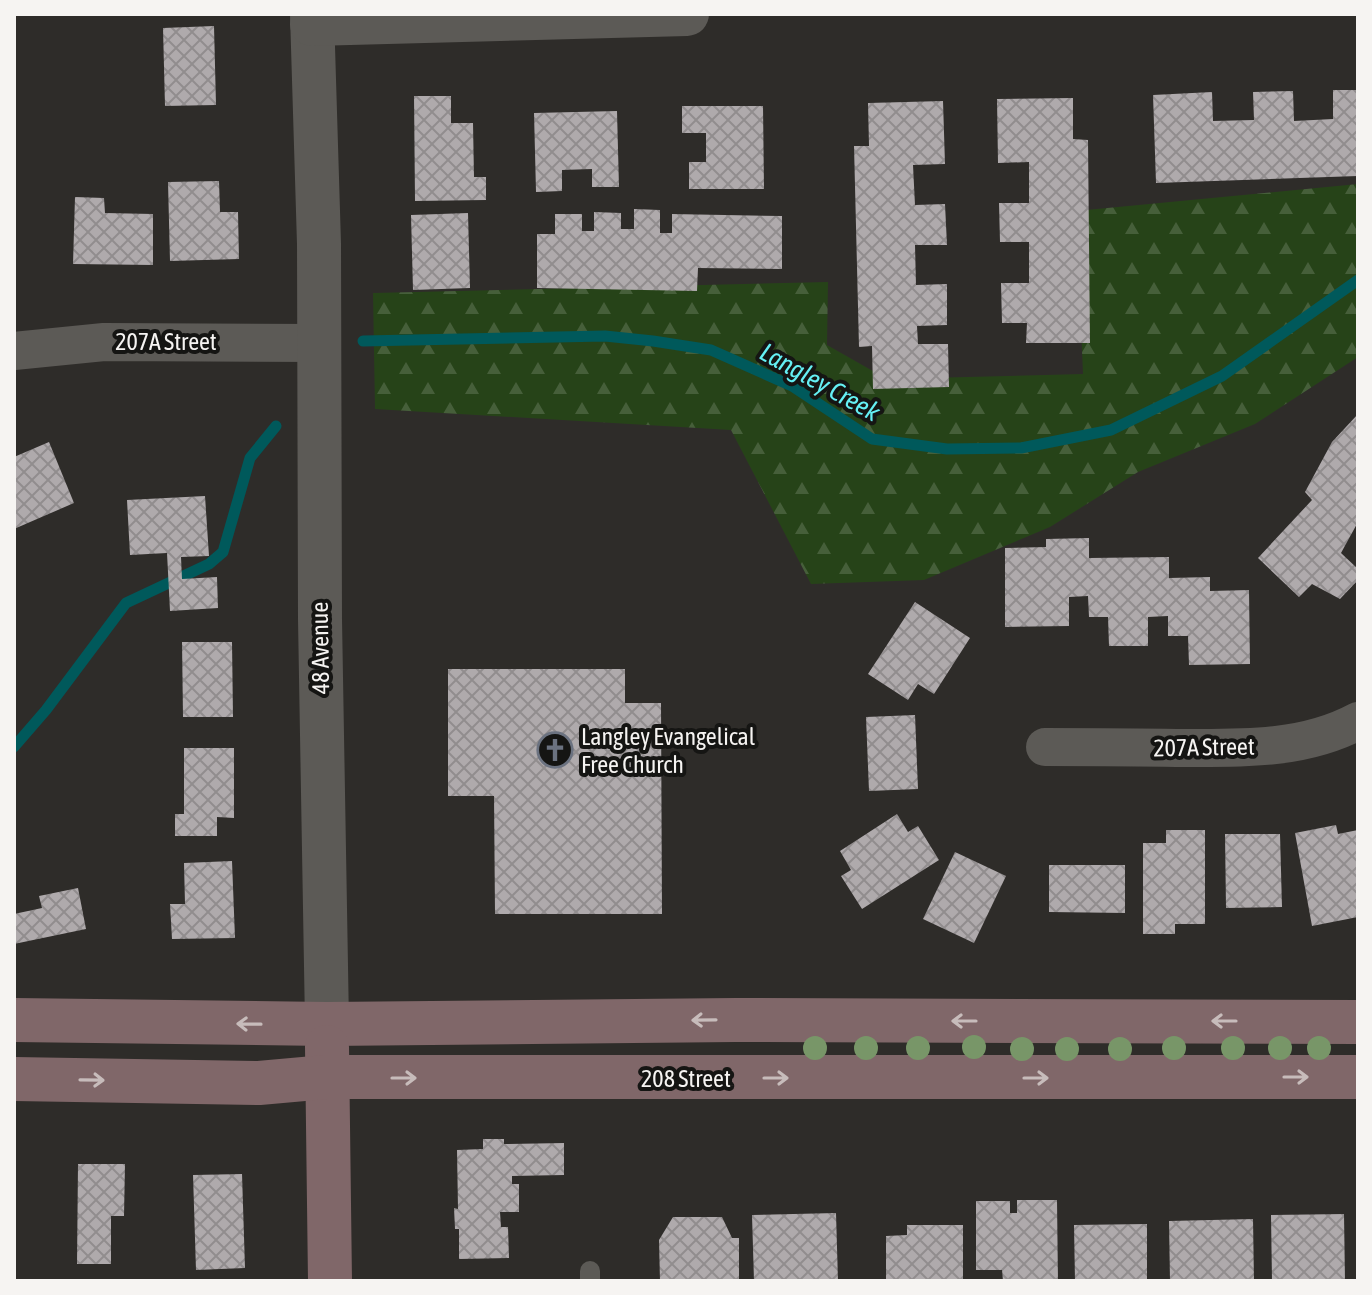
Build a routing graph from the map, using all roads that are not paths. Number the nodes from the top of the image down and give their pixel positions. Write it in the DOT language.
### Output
graph roads {
  1 [pos="687,14"];
  2 [pos="312,19"];
  3 [pos="319,343"];
  4 [pos="14,351"];
  5 [pos="1358,721"];
  6 [pos="1045,747"];
  7 [pos="14,1020"];
  8 [pos="1358,1022"];
  9 [pos="327,1024"];
  10 [pos="326,1077"];
  11 [pos="1358,1077"];
  12 [pos="14,1079"];
  13 [pos="330,1281"];
  1 -- 2 [label="street"];
  2 -- 3 [label="street, 48 Avenue"];
  3 -- 4 [label="street, 207A Street"];
  3 -- 9 [label="street, 48 Avenue"];
  5 -- 6 [label="street, 207A Street"];
  9 -- 7 [label="main road, one-way"];
  8 -- 9 [label="main road, one-way"];
  9 -- 10 [label="main road, 48 Avenue"];
  10 -- 11 [label="main road, 208 Street, one-way"];
  12 -- 10 [label="main road, 208 Street, one-way"];
  10 -- 13 [label="main road, 48 Avenue"];
}
